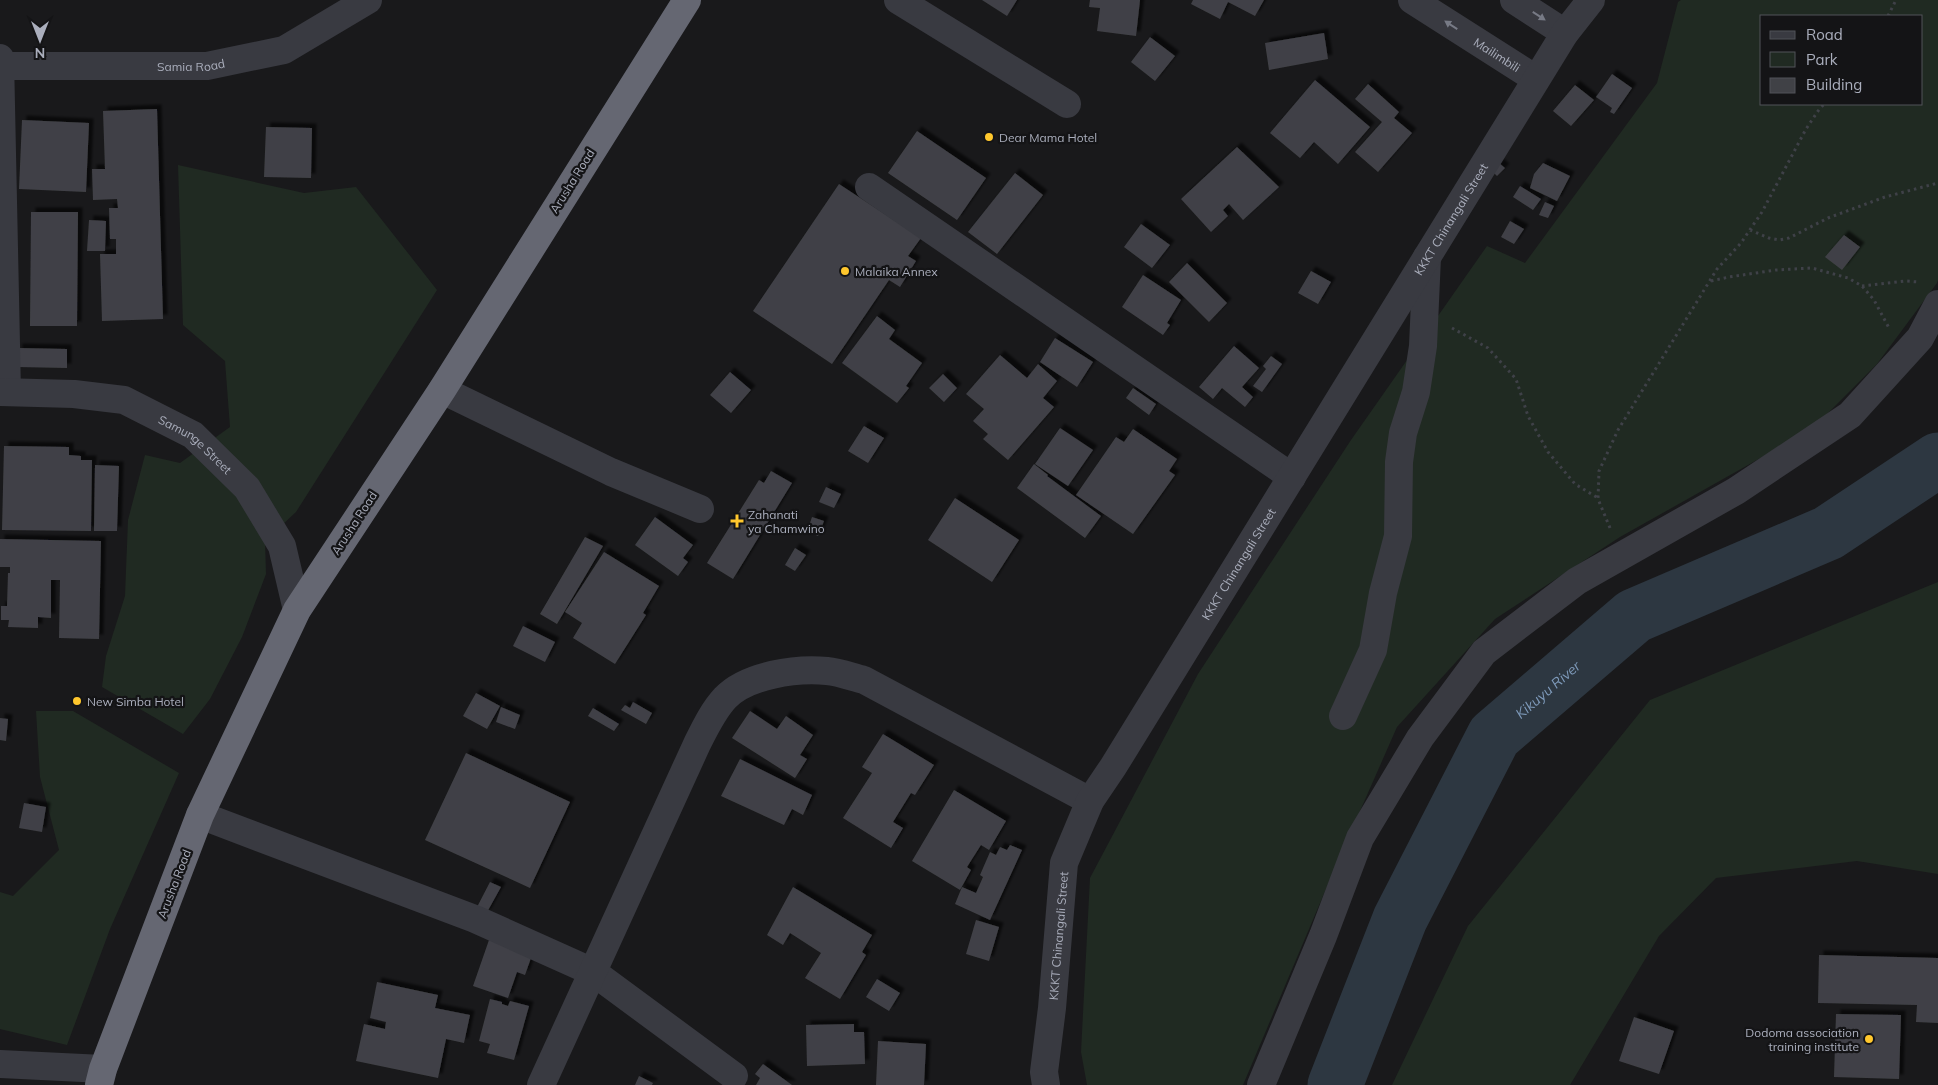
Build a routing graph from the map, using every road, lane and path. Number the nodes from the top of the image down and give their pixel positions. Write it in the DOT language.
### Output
graph roads {
  1 [pos="368,0"];
  2 [pos="687,0"];
  3 [pos="898,0"];
  4 [pos="1412,0"];
  5 [pos="1514,0"];
  6 [pos="1591,0"];
  7 [pos="1896,0"];
  8 [pos="1888,15"];
  9 [pos="1565,33"];
  10 [pos="0,58"];
  11 [pos="0,66"];
  12 [pos="1536,79"];
  13 [pos="1068,104"];
  14 [pos="1823,105"];
  15 [pos="1938,183"];
  16 [pos="869,187"];
  17 [pos="1750,230"];
  18 [pos="1427,257"];
  19 [pos="1710,282"];
  20 [pos="1862,286"];
  21 [pos="1930,293"];
  22 [pos="1424,312"];
  23 [pos="1908,351"];
  24 [pos="442,390"];
  25 [pos="4,392"];
  26 [pos="1292,476"];
  27 [pos="1598,499"];
  28 [pos="700,509"];
  29 [pos="1624,554"];
  30 [pos="297,610"];
  31 [pos="1343,716"];
  32 [pos="1090,801"];
  33 [pos="200,815"];
  34 [pos="592,972"];
  35 [pos="2,1071"];
  36 [pos="734,1076"];
  37 [pos="101,1077"];
  38 [pos="541,1085"];
  39 [pos="1046,1085"];
  40 [pos="1261,1085"];
  1 -- 11 [label="street, Samia Road"];
  2 -- 24 [label="highway, Arusha Road"];
  3 -- 13 [label="street"];
  12 -- 4 [label="street, Mailimbili, one-way"];
  5 -- 9 [label="street, one-way"];
  6 -- 9 [label="street"];
  7 -- 8 [label="path"];
  9 -- 12 [label="street"];
  10 -- 11 [label="street, Samunge Street"];
  11 -- 25 [label="street, Samunge Street"];
  12 -- 18 [label="street, KKKT Chinangali Street"];
  14 -- 17 [label="path"];
  15 -- 17 [label="path"];
  16 -- 26 [label="street"];
  17 -- 19 [label="path"];
  18 -- 22 [label="street"];
  18 -- 26 [label="street, KKKT Chinangali Street"];
  19 -- 20 [label="path"];
  19 -- 27 [label="path"];
  20 -- 21 [label="path"];
  20 -- 23 [label="path"];
  21 -- 23 [label="street"];
  22 -- 27 [label="path"];
  22 -- 31 [label="street"];
  23 -- 29 [label="street"];
  24 -- 28 [label="street"];
  24 -- 30 [label="highway, Arusha Road"];
  25 -- 30 [label="street, Samunge Street"];
  26 -- 32 [label="street, KKKT Chinangali Street"];
  27 -- 29 [label="path"];
  29 -- 40 [label="street"];
  30 -- 33 [label="highway, Arusha Road"];
  32 -- 34 [label="street"];
  32 -- 39 [label="street, KKKT Chinangali Street"];
  33 -- 34 [label="street"];
  33 -- 37 [label="highway, Arusha Road"];
  34 -- 36 [label="street"];
  34 -- 38 [label="street"];
  35 -- 37 [label="street"];
}
